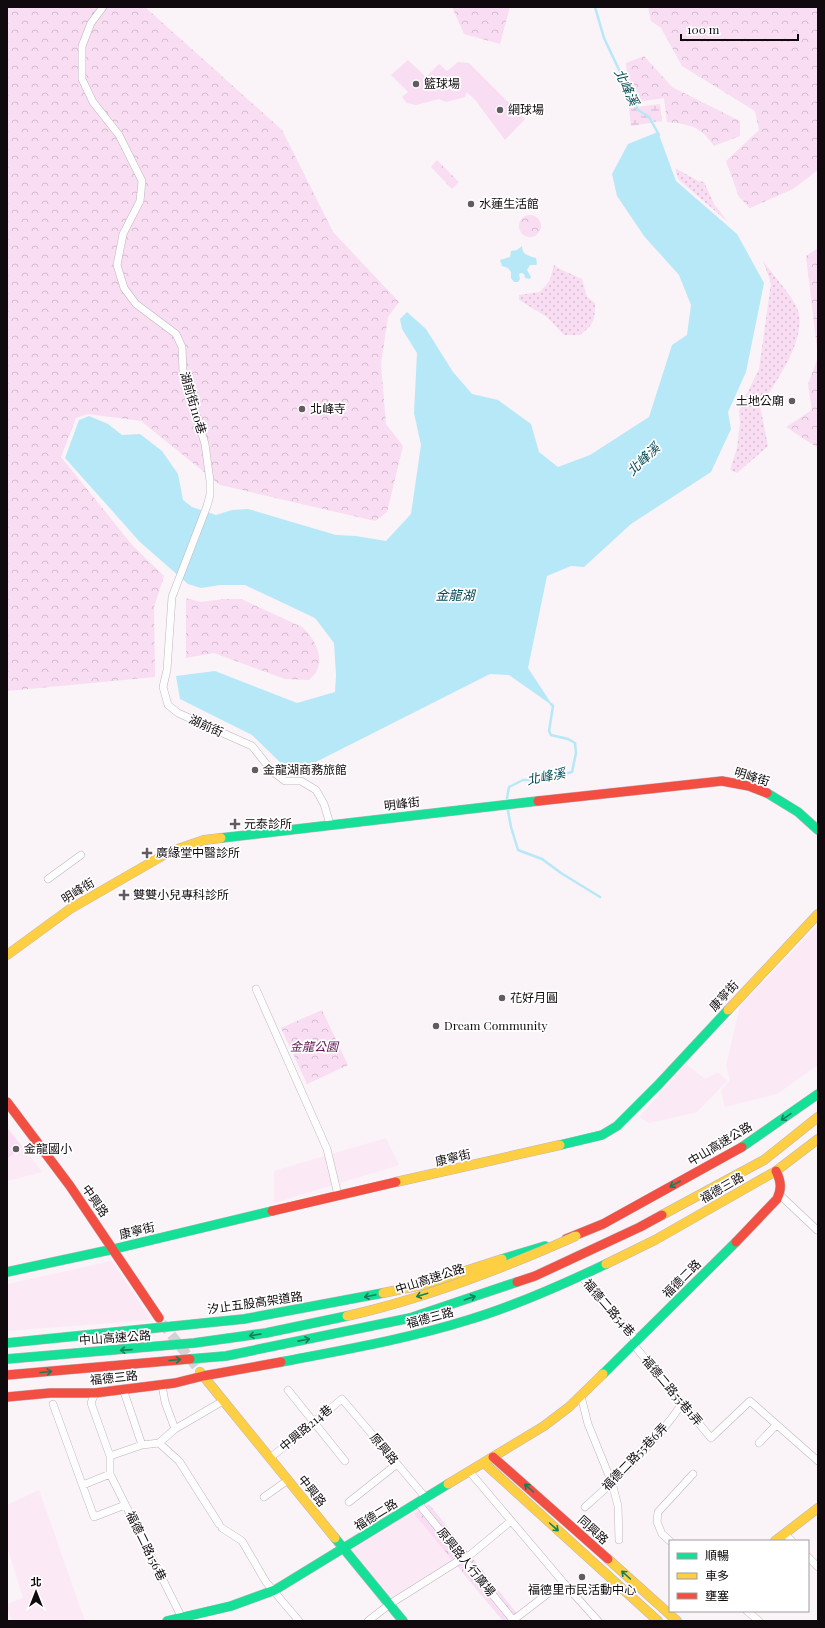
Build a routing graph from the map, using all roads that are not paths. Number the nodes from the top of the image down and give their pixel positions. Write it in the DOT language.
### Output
graph roads {
  1 [pos="103,7"];
  2 [pos="177,582"];
  3 [pos="330,824"];
  4 [pos="818,830"];
  5 [pos="82,855"];
  6 [pos="48,880"];
  7 [pos="818,914"];
  8 [pos="7,955"];
  9 [pos="256,989"];
  10 [pos="818,1094"];
  11 [pos="7,1102"];
  12 [pos="818,1117"];
  13 [pos="818,1139"];
  14 [pos="776,1171"];
  15 [pos="338,1195"];
  16 [pos="780,1195"];
  17 [pos="817,1230"];
  18 [pos="576,1236"];
  19 [pos="114,1249"];
  20 [pos="7,1272"];
  21 [pos="581,1276"];
  22 [pos="159,1318"];
  23 [pos="635,1342"];
  24 [pos="7,1343"];
  25 [pos="7,1358"];
  26 [pos="201,1373"];
  27 [pos="7,1375"];
  28 [pos="162,1385"];
  29 [pos="123,1390"];
  30 [pos="288,1390"];
  31 [pos="96,1393"];
  32 [pos="581,1396"];
  33 [pos="7,1397"];
  34 [pos="342,1399"];
  35 [pos="223,1400"];
  36 [pos="53,1404"];
  37 [pos="682,1404"];
  38 [pos="314,1422"];
  39 [pos="776,1425"];
  40 [pos="175,1429"];
  41 [pos="159,1443"];
  42 [pos="759,1443"];
  43 [pos="142,1445"];
  44 [pos="110,1456"];
  45 [pos="493,1457"];
  46 [pos="270,1458"];
  47 [pos="817,1458"];
  48 [pos="345,1461"];
  49 [pos="484,1463"];
  50 [pos="397,1464"];
  51 [pos="469,1471"];
  52 [pos="110,1474"];
  53 [pos="693,1474"];
  54 [pos="288,1480"];
  55 [pos="612,1483"];
  56 [pos="82,1485"];
  57 [pos="264,1497"];
  58 [pos="422,1501"];
  59 [pos="350,1502"];
  60 [pos="125,1505"];
  61 [pos="585,1507"];
  62 [pos="818,1508"];
  63 [pos="511,1521"];
  64 [pos="789,1538"];
  65 [pos="619,1540"];
  66 [pos="669,1540"];
  67 [pos="344,1549"];
  68 [pos="463,1558"];
  69 [pos="809,1558"];
  70 [pos="818,1567"];
  71 [pos="563,1582"];
  72 [pos="274,1590"];
  73 [pos="390,1604"];
  74 [pos="668,1609"];
  75 [pos="670,1612"];
  76 [pos="748,1612"];
  77 [pos="182,1618"];
  78 [pos="653,1619"];
  79 [pos="167,1621"];
  80 [pos="299,1621"];
  81 [pos="368,1621"];
  82 [pos="404,1621"];
  83 [pos="513,1621"];
  84 [pos="598,1621"];
  85 [pos="677,1621"];
  86 [pos="759,1621"];
  1 -- 2 [label="street, 湖前街110巷"];
  2 -- 3 [label="street, 湖前街"];
  3 -- 4 [label="main road, 明峰街"];
  3 -- 8 [label="main road, 明峰街"];
  5 -- 6 [label="street"];
  7 -- 15 [label="main road, 康寧街"];
  9 -- 15 [label="street"];
  10 -- 18 [label="main road, 中山高速公路, one-way"];
  11 -- 19 [label="main road, 中興路"];
  27 -- 12 [label="main road, one-way"];
  13 -- 14 [label="main road, 福德三路"];
  14 -- 16 [label="main road"];
  14 -- 21 [label="main road, 福德三路"];
  15 -- 19 [label="main road, 康寧街"];
  16 -- 17 [label="street"];
  16 -- 23 [label="main road, 福德二路"];
  18 -- 24 [label="main road, 汐止五股高架道路, one-way, bridge"];
  18 -- 25 [label="main road, 中山高速公路, one-way, bridge"];
  19 -- 20 [label="main road, 康寧街"];
  19 -- 22 [label="main road, 中興路"];
  21 -- 23 [label="street, 福德二路54巷"];
  21 -- 26 [label="main road, 福德三路"];
  23 -- 32 [label="main road, 福德二路"];
  23 -- 37 [label="street, 福德二路55巷1弄"];
  26 -- 28 [label="main road, 福德三路"];
  26 -- 35 [label="main road, 中興路"];
  28 -- 29 [label="main road, 福德三路"];
  28 -- 40 [label="street"];
  29 -- 31 [label="main road, 福德三路"];
  29 -- 43 [label="street"];
  30 -- 38 [label="street"];
  31 -- 33 [label="main road, 福德三路"];
  31 -- 44 [label="street"];
  32 -- 45 [label="main road, 福德二路"];
  32 -- 55 [label="street"];
  34 -- 38 [label="street, 中興路214巷"];
  34 -- 50 [label="street, 原興路"];
  35 -- 40 [label="street"];
  35 -- 46 [label="main road, 中興路"];
  36 -- 56 [label="street"];
  37 -- 39 [label="street, 福德二路55巷1弄"];
  37 -- 55 [label="street, 福德二路55巷6弄"];
  38 -- 46 [label="street, 中興路214巷"];
  38 -- 48 [label="street"];
  39 -- 42 [label="street"];
  39 -- 47 [label="street"];
  40 -- 41 [label="street"];
  41 -- 43 [label="street"];
  41 -- 72 [label="street"];
  43 -- 44 [label="street"];
  44 -- 52 [label="street"];
  45 -- 49 [label="main road, 福德二路"];
  74 -- 45 [label="main road, 同興路, one-way"];
  46 -- 54 [label="main road, 中興路"];
  49 -- 51 [label="main road, 福德二路"];
  49 -- 78 [label="main road, 同興路, one-way"];
  50 -- 58 [label="street, 原興路"];
  50 -- 59 [label="street"];
  51 -- 58 [label="main road, 福德二路"];
  51 -- 63 [label="street"];
  52 -- 56 [label="street"];
  52 -- 60 [label="street, 福德二路156巷"];
  53 -- 66 [label="street"];
  54 -- 57 [label="street"];
  54 -- 67 [label="main road, 中興路"];
  55 -- 61 [label="street, 福德二路55巷6弄"];
  55 -- 65 [label="street"];
  56 -- 60 [label="street"];
  58 -- 67 [label="main road, 福德二路"];
  58 -- 68 [label="street, 原興路人行廣場"];
  60 -- 77 [label="street, 福德二路156巷"];
  62 -- 64 [label="main road"];
  63 -- 68 [label="street"];
  63 -- 71 [label="street"];
  67 -- 72 [label="main road, 福德二路"];
  67 -- 73 [label="main road, 中興路"];
  68 -- 73 [label="street"];
  68 -- 83 [label="street, 原興路人行廣場"];
  69 -- 70 [label="street"];
  71 -- 83 [label="street"];
  71 -- 84 [label="street"];
  72 -- 77 [label="main road, 福德二路"];
  72 -- 80 [label="street"];
  73 -- 81 [label="street"];
  73 -- 82 [label="main road, 中興路"];
  74 -- 78 [label="main road"];
  75 -- 85 [label="main road, 同興路"];
  76 -- 86 [label="street"];
  77 -- 79 [label="main road, 福德二路"];
}
